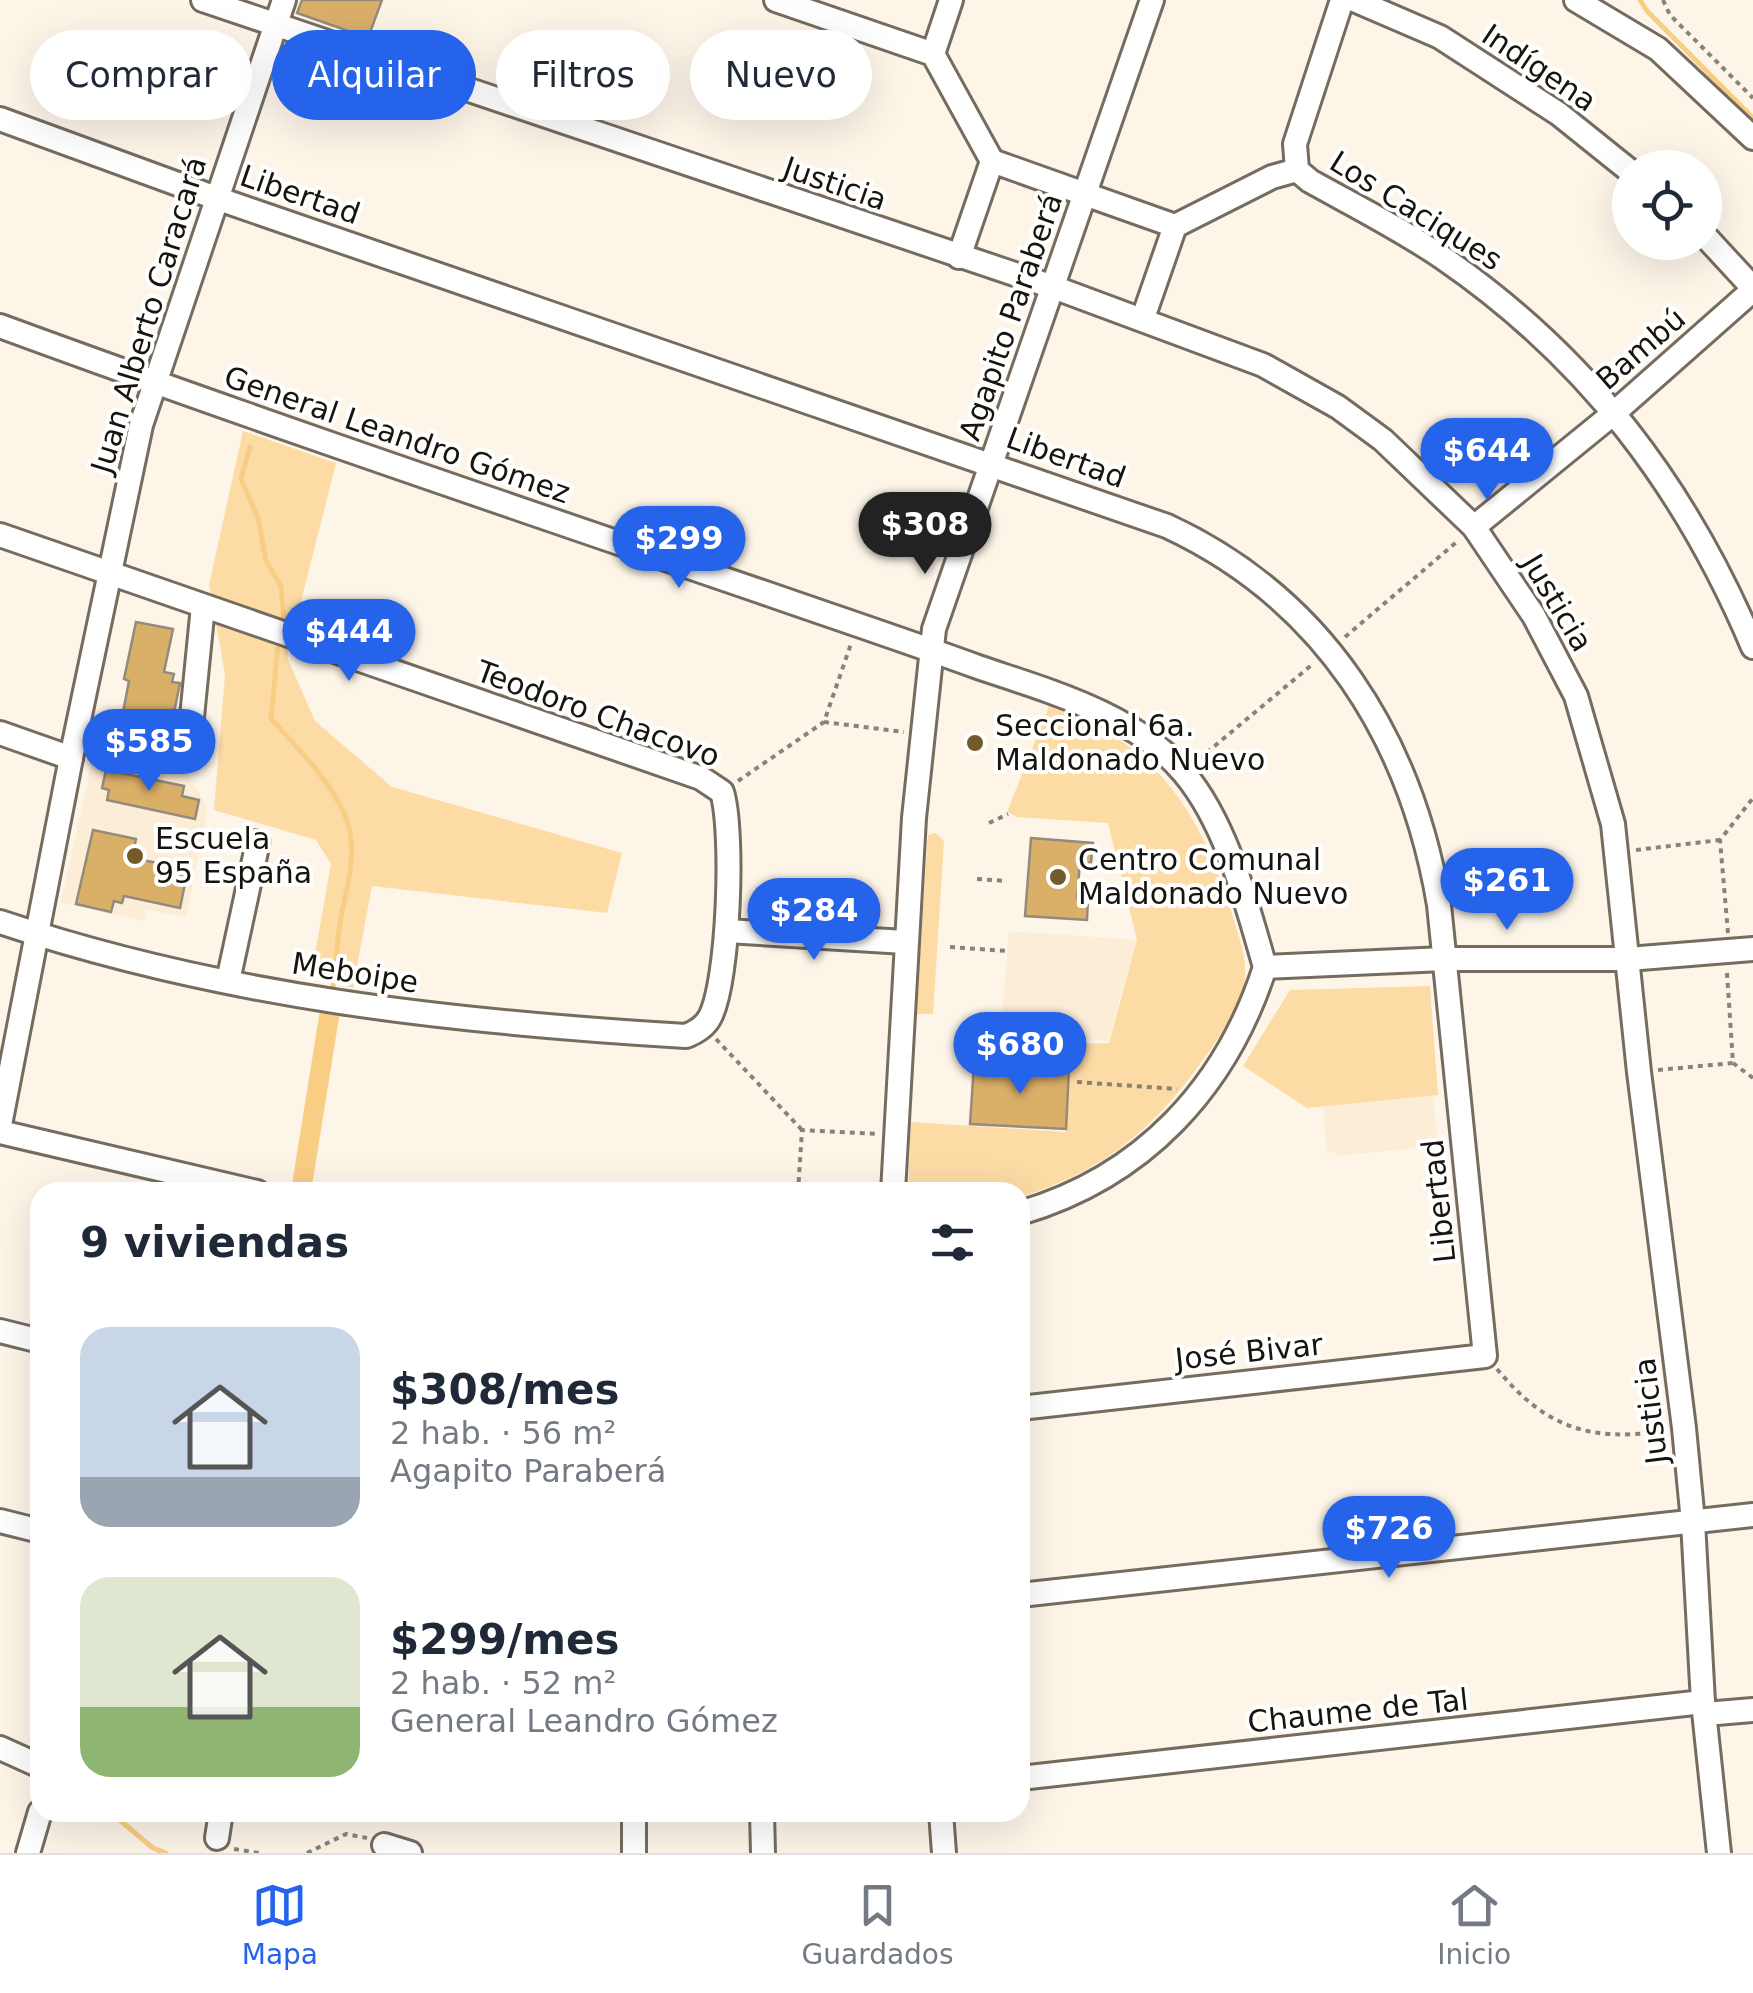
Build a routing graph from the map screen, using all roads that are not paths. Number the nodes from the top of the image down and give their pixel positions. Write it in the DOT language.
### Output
graph roads {
  1 [pos="203,0"];
  2 [pos="284,0"];
  3 [pos="776,0"];
  4 [pos="951,0"];
  5 [pos="1152,0"];
  6 [pos="1342,0"];
  7 [pos="1354,0"];
  8 [pos="1576,0"];
  9 [pos="275,25"];
  10 [pos="933,54"];
  11 [pos="0,119"];
  12 [pos="1753,138"];
  13 [pos="1612,157"];
  14 [pos="992,161"];
  15 [pos="1296,165"];
  16 [pos="1084,195"];
  17 [pos="216,198"];
  18 [pos="1174,226"];
  19 [pos="1722,255"];
  20 [pos="959,258"];
  21 [pos="1054,287"];
  22 [pos="1753,289"];
  23 [pos="1143,318"];
  24 [pos="0,326"];
  25 [pos="153,382"];
  26 [pos="1614,413"];
  27 [pos="992,464"];
  28 [pos="1474,527"];
  29 [pos="0,535"];
  30 [pos="108,574"];
  31 [pos="203,606"];
  32 [pos="1753,647"];
  33 [pos="930,650"];
  34 [pos="0,733"];
  35 [pos="190,737"];
  36 [pos="70,758"];
  37 [pos="258,842"];
  38 [pos="0,922"];
  39 [pos="726,930"];
  40 [pos="36,934"];
  41 [pos="905,942"];
  42 [pos="1753,949"];
  43 [pos="1444,959"];
  44 [pos="1628,959"];
  45 [pos="1265,968"];
  46 [pos="228,981"];
  47 [pos="0,1128"];
  48 [pos="217,1182"];
  49 [pos="893,1182"];
  50 [pos="1030,1209"];
  51 [pos="0,1332"];
  52 [pos="30,1338"];
  53 [pos="1486,1356"];
  54 [pos="1030,1407"];
  55 [pos="1753,1516"];
  56 [pos="0,1521"];
  57 [pos="1693,1522"];
  58 [pos="30,1529"];
  59 [pos="1030,1594"];
  60 [pos="1704,1708"];
  61 [pos="1753,1710"];
  62 [pos="0,1748"];
  63 [pos="30,1762"];
  64 [pos="1030,1777"];
  65 [pos="37,1822"];
  66 [pos="220,1822"];
  67 [pos="634,1822"];
  68 [pos="762,1822"];
  69 [pos="942,1822"];
  70 [pos="218,1838"];
  71 [pos="384,1845"];
  72 [pos="28,1853"];
  73 [pos="410,1853"];
  74 [pos="634,1853"];
  75 [pos="763,1853"];
  76 [pos="944,1853"];
  77 [pos="1719,1853"];
  1 -- 9 [label="street, Justicia"];
  2 -- 9 [label="street, Juan Alberto Caracará"];
  3 -- 10 [label="street"];
  4 -- 10 [label="street"];
  5 -- 16 [label="street, Agapito Paraberá"];
  6 -- 15 [label="street"];
  7 -- 13 [label="street, Indígena"];
  8 -- 12 [label="street"];
  9 -- 17 [label="street, Juan Alberto Caracará"];
  9 -- 20 [label="street, Justicia"];
  10 -- 14 [label="street"];
  11 -- 17 [label="street, Libertad"];
  14 -- 16 [label="street"];
  14 -- 20 [label="street"];
  15 -- 18 [label="street"];
  15 -- 26 [label="street, Los Caciques"];
  16 -- 18 [label="street"];
  16 -- 21 [label="street, Agapito Paraberá"];
  17 -- 25 [label="street, Juan Alberto Caracará"];
  17 -- 27 [label="street, Libertad"];
  18 -- 23 [label="street"];
  19 -- 22 [label="street"];
  20 -- 21 [label="street, Justicia"];
  21 -- 23 [label="street, Justicia"];
  21 -- 27 [label="street, Agapito Paraberá"];
  22 -- 26 [label="street, Bambú"];
  23 -- 28 [label="street, Justicia"];
  24 -- 25 [label="street, General Leandro Gómez"];
  25 -- 30 [label="street, Juan Alberto Caracará"];
  25 -- 33 [label="street, General Leandro Gómez"];
  26 -- 28 [label="street, Bambú"];
  26 -- 32 [label="street, Los Caciques"];
  27 -- 33 [label="street, Agapito Paraberá"];
  27 -- 43 [label="street, Libertad"];
  28 -- 44 [label="street, Justicia"];
  29 -- 30 [label="street, Teodoro Chacovo"];
  30 -- 31 [label="street, Teodoro Chacovo"];
  30 -- 36 [label="street, Juan Alberto Caracará"];
  31 -- 35 [label="street"];
  31 -- 39 [label="street, Teodoro Chacovo"];
  33 -- 41 [label="street, Agapito Paraberá"];
  33 -- 45 [label="street, General Leandro Gómez"];
  34 -- 36 [label="street"];
  36 -- 40 [label="street, Juan Alberto Caracará"];
  37 -- 46 [label="street"];
  38 -- 40 [label="street, Meboipe"];
  39 -- 41 [label="street"];
  39 -- 46 [label="street, Meboipe"];
  40 -- 46 [label="street, Meboipe"];
  40 -- 47 [label="street, Juan Alberto Caracará"];
  41 -- 49 [label="street, Agapito Paraberá"];
  42 -- 44 [label="street"];
  43 -- 44 [label="street"];
  43 -- 45 [label="street"];
  43 -- 53 [label="street, Libertad"];
  44 -- 57 [label="street, Justicia"];
  45 -- 50 [label="street"];
  47 -- 48 [label="street"];
  51 -- 52 [label="street"];
  53 -- 54 [label="street, José Bivar"];
  55 -- 57 [label="street"];
  56 -- 58 [label="street"];
  57 -- 59 [label="street"];
  57 -- 60 [label="street, Justicia"];
  60 -- 61 [label="street, Chaume de Tal"];
  60 -- 64 [label="street, Chaume de Tal"];
  60 -- 77 [label="street, Justicia"];
  62 -- 63 [label="street"];
  65 -- 72 [label="street"];
  66 -- 70 [label="street"];
  67 -- 74 [label="street"];
  68 -- 75 [label="street"];
  69 -- 76 [label="street"];
  71 -- 73 [label="street"];
}
